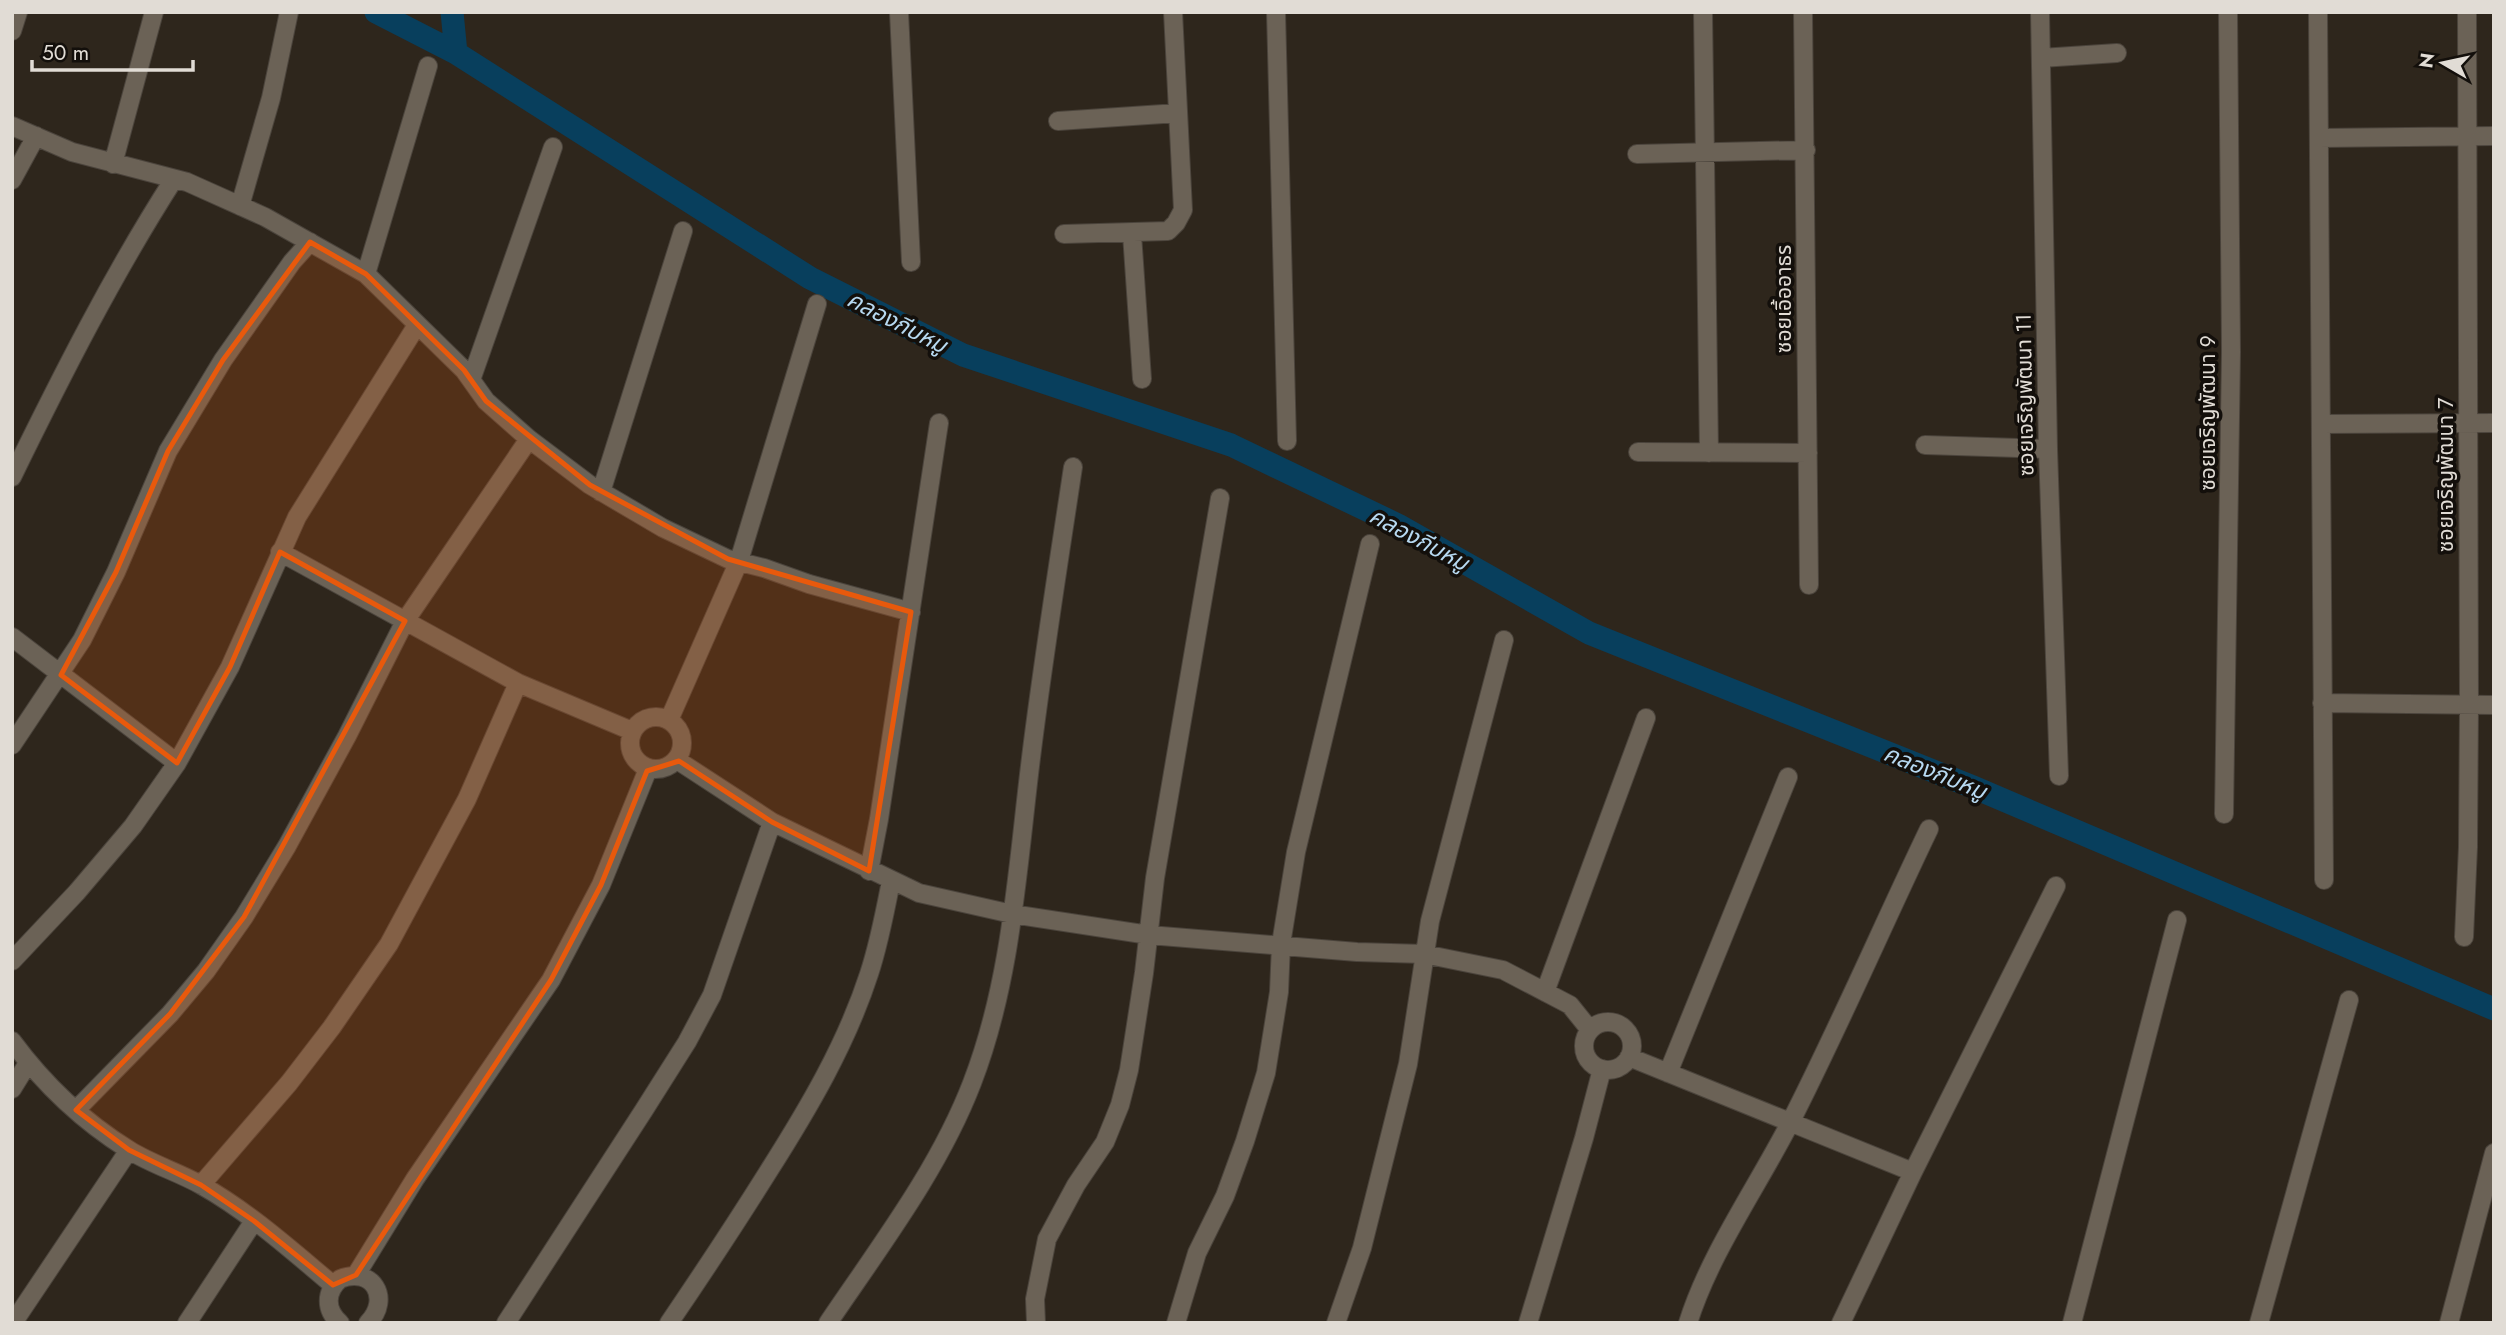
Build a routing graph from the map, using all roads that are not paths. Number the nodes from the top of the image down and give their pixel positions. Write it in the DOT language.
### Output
graph roads {
  1 [pos="18,12"];
  2 [pos="154,12"];
  3 [pos="289,12"];
  4 [pos="899,12"];
  5 [pos="1173,12"];
  6 [pos="1276,12"];
  7 [pos="1703,12"];
  8 [pos="1803,12"];
  9 [pos="2040,12"];
  10 [pos="2228,12"];
  11 [pos="2318,12"];
  12 [pos="2467,12"];
  13 [pos="12,31"];
  14 [pos="2117,53"];
  15 [pos="2041,58"];
  16 [pos="428,66"];
  17 [pos="1178,113"];
  18 [pos="1058,121"];
  19 [pos="12,126"];
  20 [pos="36,136"];
  21 [pos="2467,136"];
  22 [pos="2494,136"];
  23 [pos="2319,138"];
  24 [pos="553,146"];
  25 [pos="1806,150"];
  26 [pos="1706,152"];
  27 [pos="1637,154"];
  28 [pos="113,164"];
  29 [pos="174,179"];
  30 [pos="12,180"];
  31 [pos="240,206"];
  32 [pos="682,231"];
  33 [pos="1064,234"];
  34 [pos="1132,234"];
  35 [pos="310,242"];
  36 [pos="911,262"];
  37 [pos="366,275"];
  38 [pos="817,304"];
  39 [pos="417,325"];
  40 [pos="1142,379"];
  41 [pos="471,380"];
  42 [pos="939,423"];
  43 [pos="2468,423"];
  44 [pos="2494,423"];
  45 [pos="2320,424"];
  46 [pos="529,439"];
  47 [pos="1287,440"];
  48 [pos="1925,445"];
  49 [pos="2048,449"];
  50 [pos="1638,452"];
  51 [pos="1709,453"];
  52 [pos="1808,453"];
  53 [pos="1073,467"];
  54 [pos="12,477"];
  55 [pos="601,492"];
  56 [pos="1220,498"];
  57 [pos="1370,544"];
  58 [pos="281,552"];
  59 [pos="739,561"];
  60 [pos="1809,585"];
  61 [pos="911,612"];
  62 [pos="404,621"];
  63 [pos="12,637"];
  64 [pos="1504,640"];
  65 [pos="61,675"];
  66 [pos="518,683"];
  67 [pos="2322,703"];
  68 [pos="2469,705"];
  69 [pos="2494,705"];
  70 [pos="1646,718"];
  71 [pos="669,720"];
  72 [pos="632,731"];
  73 [pos="12,745"];
  74 [pos="677,760"];
  75 [pos="177,763"];
  76 [pos="649,769"];
  77 [pos="2059,776"];
  78 [pos="1788,777"];
  79 [pos="2224,814"];
  80 [pos="772,822"];
  81 [pos="1929,829"];
  82 [pos="869,871"];
  83 [pos="2324,880"];
  84 [pos="891,881"];
  85 [pos="2056,886"];
  86 [pos="1012,914"];
  87 [pos="2177,920"];
  88 [pos="1149,935"];
  89 [pos="2464,937"];
  90 [pos="1281,944"];
  91 [pos="1424,954"];
  92 [pos="12,961"];
  93 [pos="1545,992"];
  94 [pos="2350,1000"];
  95 [pos="1590,1030"];
  96 [pos="12,1041"];
  97 [pos="1629,1057"];
  98 [pos="28,1063"];
  99 [pos="1602,1069"];
  100 [pos="1668,1073"];
  101 [pos="12,1089"];
  102 [pos="76,1111"];
  103 [pos="1790,1123"];
  104 [pos="129,1150"];
  105 [pos="2494,1153"];
  106 [pos="1913,1172"];
  107 [pos="201,1185"];
  108 [pos="254,1221"];
  109 [pos="356,1275"];
  110 [pos="333,1285"];
  111 [pos="337,1322"];
  112 [pos="13,1323"];
  113 [pos="187,1323"];
  114 [pos="368,1323"];
  115 [pos="506,1323"];
  116 [pos="669,1323"];
  117 [pos="828,1323"];
  118 [pos="1035,1323"];
  119 [pos="1176,1323"];
  120 [pos="1336,1323"];
  121 [pos="1528,1323"];
  122 [pos="1688,1323"];
  123 [pos="1841,1323"];
  124 [pos="2071,1323"];
  125 [pos="2259,1323"];
  126 [pos="2449,1323"];
  1 -- 13 [label="street"];
  2 -- 28 [label="street"];
  3 -- 31 [label="street"];
  4 -- 36 [label="street"];
  5 -- 17 [label="street"];
  6 -- 47 [label="street"];
  7 -- 26 [label="street"];
  8 -- 25 [label="street, ซอยเอิ้ออาธร"];
  9 -- 15 [label="street, ซอยเจริญพัฒนา 11"];
  10 -- 79 [label="street, ซอยเจริญพัฒนา 9"];
  11 -- 23 [label="street"];
  12 -- 21 [label="street, ซอยเจริญพัฒนา 7"];
  14 -- 15 [label="street"];
  15 -- 49 [label="street, ซอยเจริญพัฒนา 11"];
  16 -- 37 [label="street"];
  17 -- 18 [label="street"];
  17 -- 34 [label="street"];
  19 -- 20 [label="street"];
  20 -- 28 [label="street"];
  20 -- 30 [label="street"];
  21 -- 22 [label="street"];
  21 -- 23 [label="street"];
  21 -- 43 [label="street, ซอยเจริญพัฒนา 7"];
  23 -- 45 [label="street"];
  24 -- 41 [label="street"];
  25 -- 26 [label="street"];
  25 -- 52 [label="street, ซอยเอิ้ออาธร"];
  26 -- 27 [label="street"];
  26 -- 51 [label="street"];
  28 -- 29 [label="street"];
  29 -- 31 [label="street"];
  29 -- 54 [label="street"];
  31 -- 35 [label="street"];
  32 -- 55 [label="street"];
  33 -- 34 [label="street"];
  34 -- 40 [label="street"];
  35 -- 37 [label="street"];
  35 -- 65 [label="street"];
  37 -- 39 [label="street"];
  38 -- 59 [label="street"];
  39 -- 41 [label="street"];
  39 -- 58 [label="street"];
  41 -- 46 [label="street"];
  42 -- 61 [label="street"];
  43 -- 44 [label="street"];
  43 -- 45 [label="street"];
  43 -- 68 [label="street, ซอยเจริญพัฒนา 7"];
  45 -- 67 [label="street"];
  46 -- 55 [label="street"];
  46 -- 62 [label="street"];
  48 -- 49 [label="street"];
  49 -- 77 [label="street, ซอยเจริญพัฒนา 11"];
  50 -- 51 [label="street"];
  51 -- 52 [label="street"];
  52 -- 60 [label="street, ซอยเอิ้ออาธร"];
  53 -- 86 [label="street"];
  55 -- 59 [label="street"];
  56 -- 88 [label="street"];
  57 -- 90 [label="street"];
  58 -- 62 [label="street"];
  58 -- 75 [label="street"];
  59 -- 61 [label="street"];
  59 -- 71 [label="street"];
  61 -- 82 [label="street"];
  62 -- 66 [label="street"];
  62 -- 102 [label="street"];
  63 -- 65 [label="street"];
  64 -- 91 [label="street"];
  65 -- 73 [label="street"];
  65 -- 75 [label="street"];
  66 -- 72 [label="street"];
  66 -- 107 [label="street"];
  67 -- 68 [label="street"];
  67 -- 83 [label="street"];
  68 -- 69 [label="street"];
  68 -- 89 [label="street, ซอยเจริญพัฒนา 7"];
  70 -- 93 [label="street"];
  71 -- 72 [label="street"];
  71 -- 74 [label="street"];
  72 -- 76 [label="street"];
  74 -- 76 [label="street"];
  74 -- 80 [label="street"];
  75 -- 92 [label="street"];
  76 -- 109 [label="street"];
  78 -- 100 [label="street"];
  80 -- 82 [label="street"];
  80 -- 115 [label="street"];
  81 -- 103 [label="street"];
  82 -- 84 [label="street"];
  84 -- 86 [label="street"];
  84 -- 116 [label="street"];
  85 -- 106 [label="street"];
  86 -- 88 [label="street"];
  86 -- 117 [label="street"];
  87 -- 124 [label="street"];
  88 -- 90 [label="street"];
  88 -- 118 [label="street"];
  90 -- 91 [label="street"];
  90 -- 119 [label="street"];
  91 -- 93 [label="street"];
  91 -- 120 [label="street"];
  93 -- 95 [label="street"];
  94 -- 125 [label="street"];
  95 -- 97 [label="street"];
  95 -- 99 [label="street"];
  96 -- 98 [label="street"];
  97 -- 99 [label="street"];
  97 -- 100 [label="street"];
  98 -- 101 [label="street"];
  98 -- 102 [label="street"];
  99 -- 121 [label="street"];
  100 -- 103 [label="street"];
  102 -- 104 [label="street"];
  103 -- 106 [label="street"];
  103 -- 122 [label="street"];
  104 -- 107 [label="street"];
  104 -- 112 [label="street"];
  105 -- 126 [label="street"];
  106 -- 123 [label="street"];
  107 -- 108 [label="street"];
  108 -- 110 [label="street"];
  108 -- 113 [label="street"];
  109 -- 110 [label="street"];
  109 -- 114 [label="street"];
  110 -- 111 [label="street"];
}
